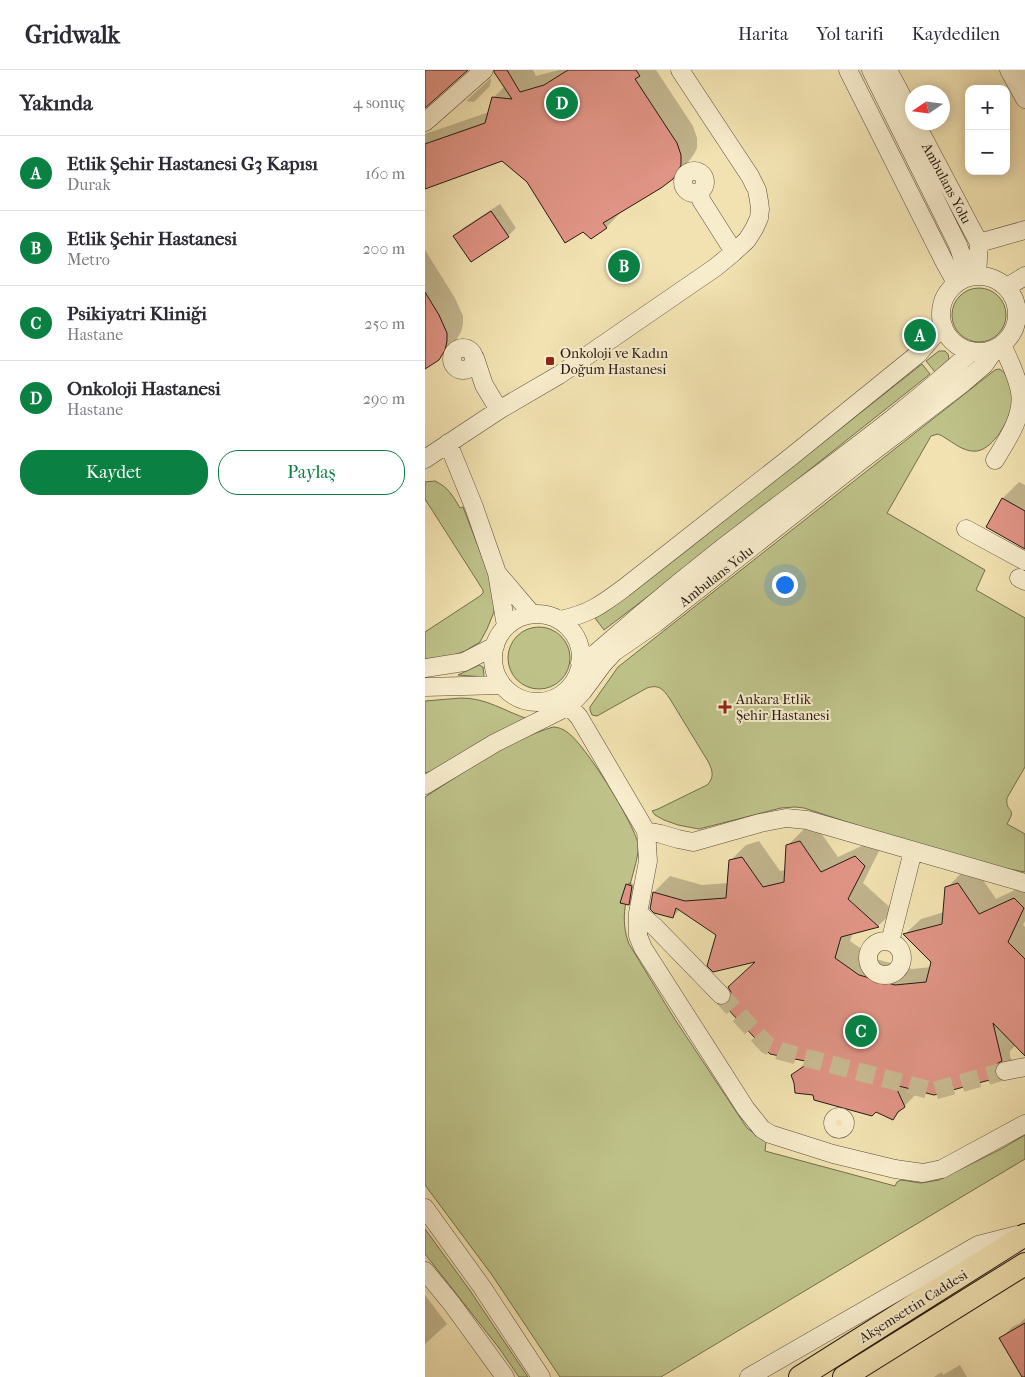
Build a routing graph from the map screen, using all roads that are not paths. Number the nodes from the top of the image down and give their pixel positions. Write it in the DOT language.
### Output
graph roads {
  1 [pos="484,70"];
  2 [pos="679,70"];
  3 [pos="848,70"];
  4 [pos="871,70"];
  5 [pos="887,70"];
  6 [pos="1009,70"];
  7 [pos="1025,99"];
  8 [pos="905,103"];
  9 [pos="425,122"];
  10 [pos="919,130"];
  11 [pos="700,192"];
  12 [pos="1018,232"];
  13 [pos="979,243"];
  14 [pos="734,252"];
  15 [pos="1025,276"];
  16 [pos="968,278"];
  17 [pos="1007,287"];
  18 [pos="1021,313"];
  19 [pos="943,325"];
  20 [pos="999,346"];
  21 [pos="972,351"];
  22 [pos="475,358"];
  23 [pos="499,410"];
  24 [pos="448,443"];
  25 [pos="425,458"];
  26 [pos="995,460"];
  27 [pos="966,529"];
  28 [pos="497,573"];
  29 [pos="1023,573"];
  30 [pos="531,613"];
  31 [pos="561,620"];
  32 [pos="506,626"];
  33 [pos="495,646"];
  34 [pos="580,663"];
  35 [pos="425,668"];
  36 [pos="503,685"];
  37 [pos="425,687"];
  38 [pos="562,702"];
  39 [pos="425,785"];
  40 [pos="647,831"];
  41 [pos="913,851"];
  42 [pos="1025,883"];
  43 [pos="638,913"];
  44 [pos="890,942"];
  45 [pos="721,995"];
  46 [pos="1025,1066"];
  47 [pos="1005,1071"];
  48 [pos="1025,1124"];
  49 [pos="838,1130"];
  50 [pos="833,1154"];
  51 [pos="425,1208"];
  52 [pos="1025,1234"];
  53 [pos="1025,1264"];
  54 [pos="425,1271"];
  55 [pos="500,1375"];
  56 [pos="541,1377"];
  57 [pos="749,1377"];
  58 [pos="800,1377"];
  59 [pos="845,1377"];
  1 -- 9 [label="lane"];
  2 -- 14 [label="lane"];
  3 -- 16 [label="lane"];
  4 -- 16 [label="lane"];
  5 -- 8 [label="lane"];
  6 -- 7 [label="lane"];
  10 -- 13 [label="lane, Ambulans Yolu"];
  11 -- 14 [label="lane"];
  12 -- 13 [label="lane"];
  13 -- 16 [label="lane"];
  14 -- 23 [label="lane"];
  15 -- 17 [label="lane"];
  16 -- 17 [label="lane"];
  16 -- 19 [label="lane"];
  17 -- 18 [label="lane"];
  18 -- 20 [label="lane"];
  19 -- 21 [label="lane"];
  19 -- 31 [label="lane"];
  20 -- 21 [label="lane"];
  20 -- 26 [label="lane"];
  20 -- 38 [label="lane, Ambulans Yolu"];
  21 -- 34 [label="lane"];
  22 -- 23 [label="lane"];
  23 -- 24 [label="lane"];
  24 -- 25 [label="lane"];
  24 -- 28 [label="lane"];
  27 -- 29 [label="lane"];
  28 -- 30 [label="lane"];
  28 -- 32 [label="lane"];
  30 -- 31 [label="lane"];
  30 -- 32 [label="lane"];
  31 -- 34 [label="lane"];
  32 -- 33 [label="lane"];
  33 -- 35 [label="lane"];
  33 -- 36 [label="lane"];
  34 -- 38 [label="lane"];
  36 -- 37 [label="lane"];
  36 -- 38 [label="lane"];
  38 -- 39 [label="lane, Ambulans Yolu"];
  38 -- 40 [label="lane"];
  40 -- 41 [label="lane"];
  40 -- 43 [label="lane"];
  41 -- 42 [label="lane"];
  41 -- 44 [label="lane"];
  43 -- 45 [label="lane"];
  43 -- 50 [label="lane"];
  46 -- 47 [label="lane"];
  48 -- 50 [label="lane"];
  49 -- 50 [label="lane"];
  51 -- 56 [label="lane"];
  52 -- 57 [label="lane"];
  52 -- 58 [label="main road, Akşemsettin Caddesi"];
  53 -- 59 [label="main road, Akşemsettin Caddesi"];
  54 -- 55 [label="lane"];
}
